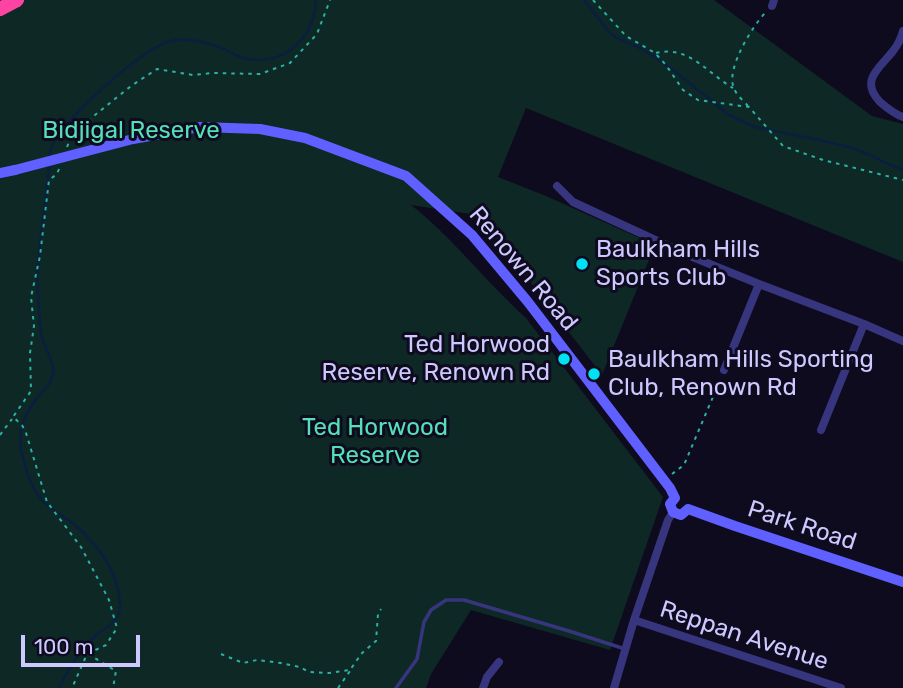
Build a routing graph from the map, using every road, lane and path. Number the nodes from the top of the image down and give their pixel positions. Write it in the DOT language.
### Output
graph roads {
  1 [pos="18,0"];
  2 [pos="330,0"];
  3 [pos="593,0"];
  4 [pos="0,9"];
  5 [pos="762,15"];
  6 [pos="903,31"];
  7 [pos="655,53"];
  8 [pos="734,89"];
  9 [pos="749,107"];
  10 [pos="903,117"];
  11 [pos="66,150"];
  12 [pos="62,162"];
  13 [pos="0,173"];
  14 [pos="903,180"];
  15 [pos="557,186"];
  16 [pos="759,284"];
  17 [pos="864,324"];
  18 [pos="903,341"];
  19 [pos="724,370"];
  20 [pos="13,417"];
  21 [pos="821,430"];
  22 [pos="0,435"];
  23 [pos="672,474"];
  24 [pos="676,498"];
  25 [pos="688,509"];
  26 [pos="673,512"];
  27 [pos="903,582"];
  28 [pos="381,609"];
  29 [pos="634,620"];
  30 [pos="626,650"];
  31 [pos="87,654"];
  32 [pos="221,654"];
  33 [pos="499,662"];
  34 [pos="350,670"];
  35 [pos="72,688"];
  36 [pos="113,688"];
  37 [pos="338,688"];
  38 [pos="396,688"];
  39 [pos="483,688"];
  40 [pos="614,688"];
  41 [pos="841,688"];
  1 -- 4 [label="highway"];
  2 -- 11 [label="path"];
  3 -- 7 [label="path"];
  5 -- 8 [label="path"];
  6 -- 10 [label="street"];
  7 -- 8 [label="path"];
  7 -- 9 [label="path"];
  8 -- 9 [label="path"];
  9 -- 14 [label="path"];
  12 -- 20 [label="path"];
  13 -- 24 [label="main road, Renown Road, bridge"];
  15 -- 16 [label="street"];
  16 -- 17 [label="street"];
  16 -- 19 [label="street"];
  17 -- 18 [label="street"];
  17 -- 21 [label="street"];
  19 -- 23 [label="path"];
  20 -- 22 [label="path"];
  20 -- 31 [label="path"];
  24 -- 25 [label="main road"];
  24 -- 26 [label="main road"];
  25 -- 26 [label="main road"];
  25 -- 27 [label="main road, Park Road"];
  26 -- 29 [label="street"];
  28 -- 34 [label="path"];
  29 -- 30 [label="street"];
  29 -- 41 [label="street, Reppan Avenue"];
  30 -- 38 [label="lane"];
  30 -- 40 [label="street"];
  31 -- 35 [label="path"];
  31 -- 36 [label="path"];
  32 -- 34 [label="path"];
  33 -- 39 [label="street"];
  34 -- 37 [label="path"];
}
